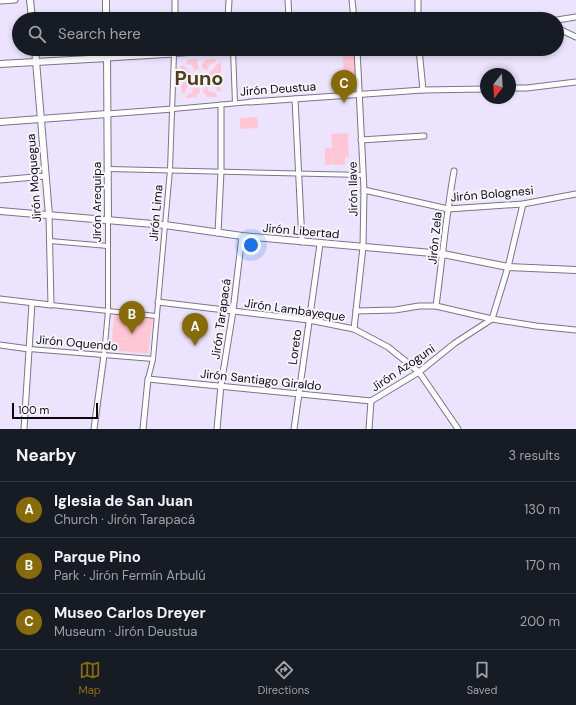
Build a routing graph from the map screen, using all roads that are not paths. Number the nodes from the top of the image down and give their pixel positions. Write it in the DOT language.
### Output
graph roads {
  1 [pos="15,0"];
  2 [pos="30,0"];
  3 [pos="106,0"];
  4 [pos="175,0"];
  5 [pos="229,0"];
  6 [pos="288,0"];
  7 [pos="352,0"];
  8 [pos="418,0"];
  9 [pos="0,1"];
  10 [pos="31,12"];
  11 [pos="106,12"];
  12 [pos="175,12"];
  13 [pos="228,12"];
  14 [pos="289,12"];
  15 [pos="353,12"];
  16 [pos="418,12"];
  17 [pos="576,17"];
  18 [pos="564,19"];
  19 [pos="564,31"];
  20 [pos="576,37"];
  21 [pos="36,56"];
  22 [pos="129,56"];
  23 [pos="174,56"];
  24 [pos="233,56"];
  25 [pos="357,56"];
  26 [pos="420,56"];
  27 [pos="107,58"];
  28 [pos="36,62"];
  29 [pos="0,64"];
  30 [pos="576,82"];
  31 [pos="516,88"];
  32 [pos="480,89"];
  33 [pos="423,90"];
  34 [pos="359,96"];
  35 [pos="295,99"];
  36 [pos="250,102"];
  37 [pos="235,103"];
  38 [pos="221,104"];
  39 [pos="173,109"];
  40 [pos="107,114"];
  41 [pos="41,119"];
  42 [pos="0,122"];
  43 [pos="424,136"];
  44 [pos="361,140"];
  45 [pos="108,169"];
  46 [pos="170,170"];
  47 [pos="221,171"];
  48 [pos="454,171"];
  49 [pos="298,173"];
  50 [pos="363,174"];
  51 [pos="46,176"];
  52 [pos="0,180"];
  53 [pos="364,190"];
  54 [pos="576,194"];
  55 [pos="523,204"];
  56 [pos="448,209"];
  57 [pos="0,211"];
  58 [pos="49,215"];
  59 [pos="108,221"];
  60 [pos="165,225"];
  61 [pos="218,233"];
  62 [pos="242,236"];
  63 [pos="50,241"];
  64 [pos="302,242"];
  65 [pos="320,244"];
  66 [pos="108,246"];
  67 [pos="363,247"];
  68 [pos="444,254"];
  69 [pos="508,267"];
  70 [pos="576,270"];
  71 [pos="0,299"];
  72 [pos="158,302"];
  73 [pos="32,303"];
  74 [pos="51,305"];
  75 [pos="436,306"];
  76 [pos="108,311"];
  77 [pos="233,311"];
  78 [pos="356,311"];
  79 [pos="156,316"];
  80 [pos="492,319"];
  81 [pos="309,320"];
  82 [pos="354,329"];
  83 [pos="576,330"];
  84 [pos="0,345"];
  85 [pos="29,349"];
  86 [pos="104,355"];
  87 [pos="153,359"];
  88 [pos="419,372"];
  89 [pos="148,379"];
  90 [pos="221,385"];
  91 [pos="298,394"];
  92 [pos="371,401"];
  93 [pos="24,429"];
  94 [pos="94,429"];
  95 [pos="143,429"];
  96 [pos="216,429"];
  97 [pos="294,429"];
  98 [pos="369,429"];
  99 [pos="458,429"];
  1 -- 9 [label="street"];
  2 -- 10 [label="street"];
  3 -- 11 [label="street"];
  4 -- 12 [label="street"];
  5 -- 13 [label="street"];
  6 -- 14 [label="street"];
  7 -- 15 [label="street"];
  8 -- 16 [label="street"];
  17 -- 18 [label="street"];
  19 -- 20 [label="street"];
  21 -- 28 [label="street, Jirón Moquegua"];
  22 -- 27 [label="street"];
  23 -- 39 [label="street, Jirón Lima"];
  24 -- 37 [label="street"];
  25 -- 34 [label="street, Jirón Ilave"];
  26 -- 33 [label="street"];
  27 -- 28 [label="street"];
  27 -- 40 [label="street, Jirón Arequipa"];
  28 -- 29 [label="street"];
  28 -- 41 [label="street, Jirón Moquegua"];
  30 -- 31 [label="street"];
  32 -- 33 [label="street, Jirón Deustua"];
  33 -- 34 [label="street, Jirón Deustua"];
  34 -- 35 [label="street, Jirón Deustua"];
  34 -- 44 [label="street, Jirón Ilave"];
  35 -- 36 [label="street, Jirón Deustua"];
  35 -- 49 [label="street"];
  36 -- 37 [label="street, Jirón Deustua"];
  37 -- 38 [label="street, Jirón Deustua"];
  38 -- 39 [label="street, Jirón Deustua"];
  38 -- 47 [label="street"];
  39 -- 40 [label="street, Jirón Deustua"];
  39 -- 46 [label="street, Jirón Lima"];
  40 -- 41 [label="street, Jirón Deustua"];
  40 -- 45 [label="street, Jirón Arequipa"];
  41 -- 42 [label="street, Jirón Deustua"];
  41 -- 51 [label="street, Jirón Moquegua"];
  43 -- 44 [label="street"];
  44 -- 50 [label="street, Jirón Ilave"];
  45 -- 46 [label="street"];
  45 -- 59 [label="street, Jirón Arequipa"];
  46 -- 47 [label="street"];
  46 -- 60 [label="street, Jirón Lima"];
  47 -- 49 [label="street"];
  47 -- 61 [label="street"];
  48 -- 56 [label="street, Jirón Zela"];
  49 -- 50 [label="street"];
  49 -- 64 [label="street"];
  50 -- 53 [label="street, Jirón Ilave"];
  51 -- 52 [label="street"];
  51 -- 58 [label="street, Jirón Moquegua"];
  53 -- 56 [label="street, Jirón Bolognesi"];
  53 -- 67 [label="street, Jirón Ilave"];
  54 -- 55 [label="street, Jirón Bolognesi"];
  55 -- 56 [label="street, Jirón Bolognesi"];
  55 -- 69 [label="street"];
  56 -- 68 [label="street, Jirón Zela"];
  57 -- 58 [label="street, Jirón Libertad"];
  58 -- 59 [label="street, Jirón Libertad"];
  58 -- 63 [label="street, Jirón Moquegua"];
  59 -- 60 [label="street, Jirón Libertad"];
  59 -- 66 [label="street, Jirón Arequipa"];
  60 -- 61 [label="street, Jirón Libertad"];
  60 -- 72 [label="street, Jirón Lima"];
  61 -- 62 [label="street, Jirón Libertad"];
  62 -- 64 [label="street, Jirón Libertad"];
  62 -- 77 [label="street, Jirón Tarapacá"];
  63 -- 66 [label="street"];
  63 -- 74 [label="street, Jirón Moquegua"];
  64 -- 65 [label="street, Jirón Libertad"];
  65 -- 67 [label="street, Jirón Libertad"];
  65 -- 81 [label="street, Loreto"];
  66 -- 76 [label="street, Jirón Arequipa"];
  67 -- 68 [label="street, Jirón Libertad"];
  67 -- 78 [label="street, Jirón Ilave"];
  68 -- 69 [label="street, Jirón Libertad"];
  68 -- 75 [label="street, Jirón Zela"];
  69 -- 70 [label="street, Jirón Libertad"];
  69 -- 80 [label="street"];
  71 -- 73 [label="street"];
  72 -- 77 [label="street, Jirón Lambayeque"];
  72 -- 79 [label="street, Jirón Lima"];
  73 -- 74 [label="street"];
  73 -- 85 [label="street"];
  74 -- 76 [label="street"];
  75 -- 78 [label="street"];
  75 -- 80 [label="street"];
  76 -- 79 [label="street"];
  76 -- 86 [label="street, Jirón Arequipa"];
  77 -- 81 [label="street, Jirón Lambayeque"];
  77 -- 90 [label="street, Jirón Tarapacá"];
  78 -- 82 [label="street, Jirón Ilave"];
  79 -- 87 [label="street, Jirón Lima"];
  80 -- 83 [label="street"];
  80 -- 88 [label="street, Jirón Azoguni"];
  81 -- 82 [label="street, Jirón Lambayeque"];
  81 -- 91 [label="street, Loreto"];
  82 -- 88 [label="street, Jirón Lambayeque"];
  84 -- 85 [label="street, Jirón Oquendo"];
  85 -- 86 [label="street, Jirón Oquendo"];
  85 -- 93 [label="street"];
  86 -- 87 [label="street, Jirón Oquendo"];
  86 -- 94 [label="street"];
  87 -- 89 [label="street, Jirón Lima"];
  88 -- 92 [label="street, Jirón Azoguni"];
  88 -- 99 [label="street, Jirón Lambayeque"];
  89 -- 90 [label="street, Jirón Santiago Giraldo"];
  89 -- 95 [label="street"];
  90 -- 91 [label="street, Jirón Santiago Giraldo"];
  90 -- 96 [label="street, Jirón Tarapacá"];
  91 -- 92 [label="street, Jirón Santiago Giraldo"];
  91 -- 97 [label="street, Loreto"];
  92 -- 98 [label="street, Jirón Azoguni"];
}
